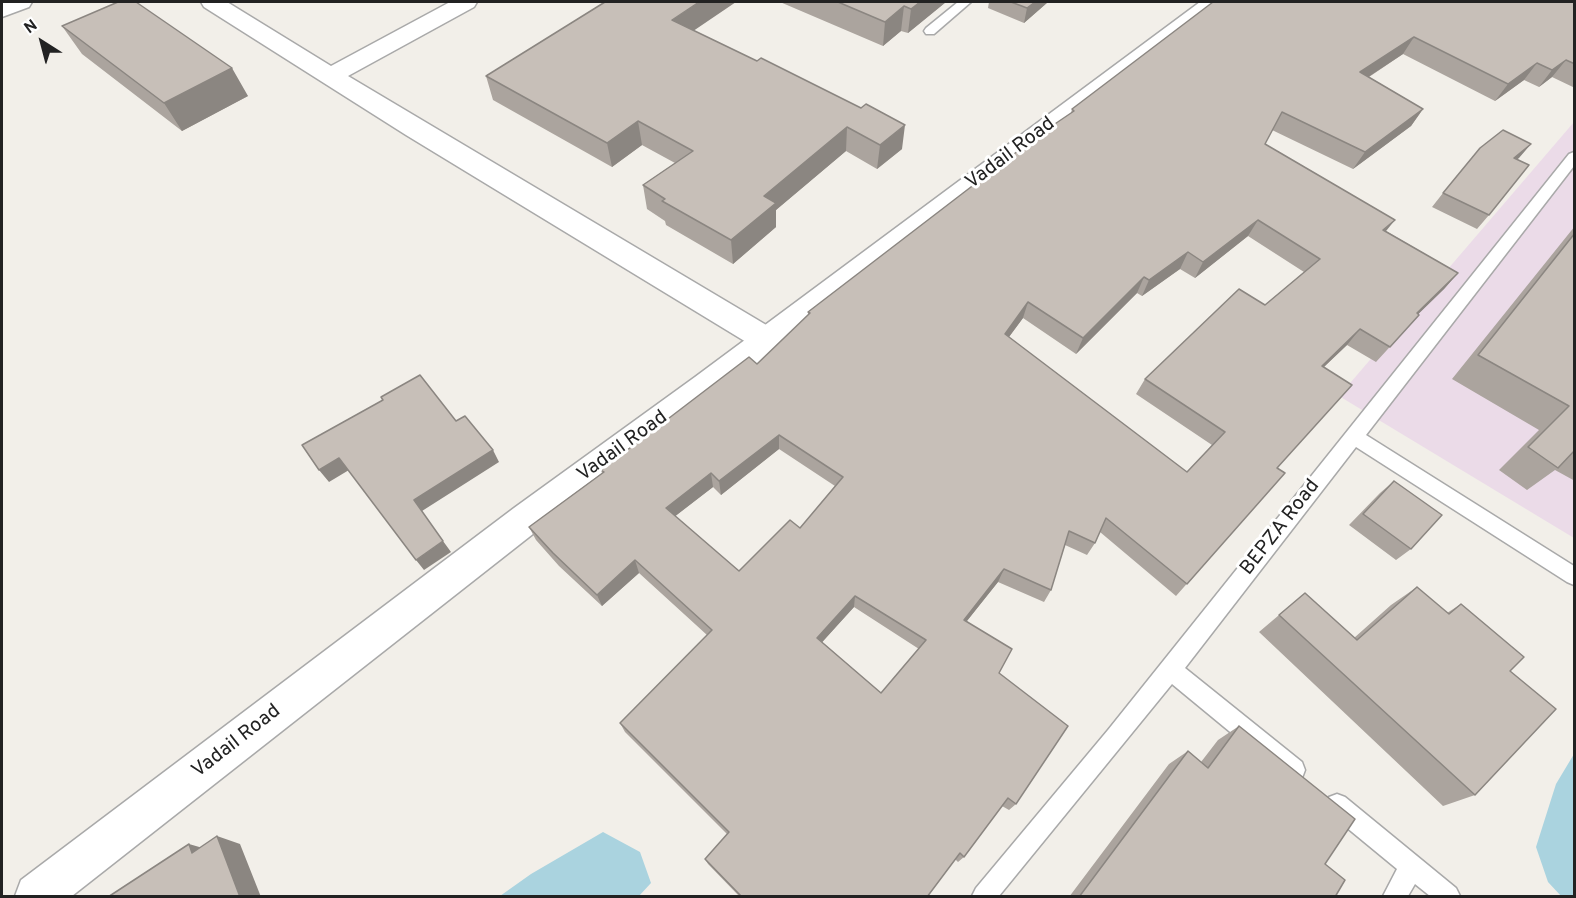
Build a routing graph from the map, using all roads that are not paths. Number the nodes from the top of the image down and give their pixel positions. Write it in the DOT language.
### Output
graph roads {
  1 [pos="21,2"];
  2 [pos="212,2"];
  3 [pos="466,2"];
  4 [pos="965,2"];
  5 [pos="1213,2"];
  6 [pos="2,10"];
  7 [pos="930,31"];
  8 [pos="330,76"];
  9 [pos="1575,157"];
  10 [pos="767,340"];
  11 [pos="1353,436"];
  12 [pos="1575,576"];
  13 [pos="1170,669"];
  14 [pos="1412,867"];
  15 [pos="37,897"];
  16 [pos="984,897"];
  17 [pos="1395,897"];
  18 [pos="1448,897"];
  1 -- 6 [label="street"];
  2 -- 8 [label="street"];
  3 -- 8 [label="street"];
  4 -- 7 [label="lane"];
  5 -- 10 [label="street, Vadail Road"];
  8 -- 10 [label="street"];
  9 -- 11 [label="lane, BEPZA Road"];
  10 -- 15 [label="street, Vadail Road"];
  11 -- 12 [label="lane"];
  11 -- 13 [label="lane, BEPZA Road"];
  13 -- 14 [label="lane"];
  13 -- 16 [label="lane, BEPZA Road"];
  14 -- 17 [label="lane"];
  14 -- 18 [label="lane"];
}
